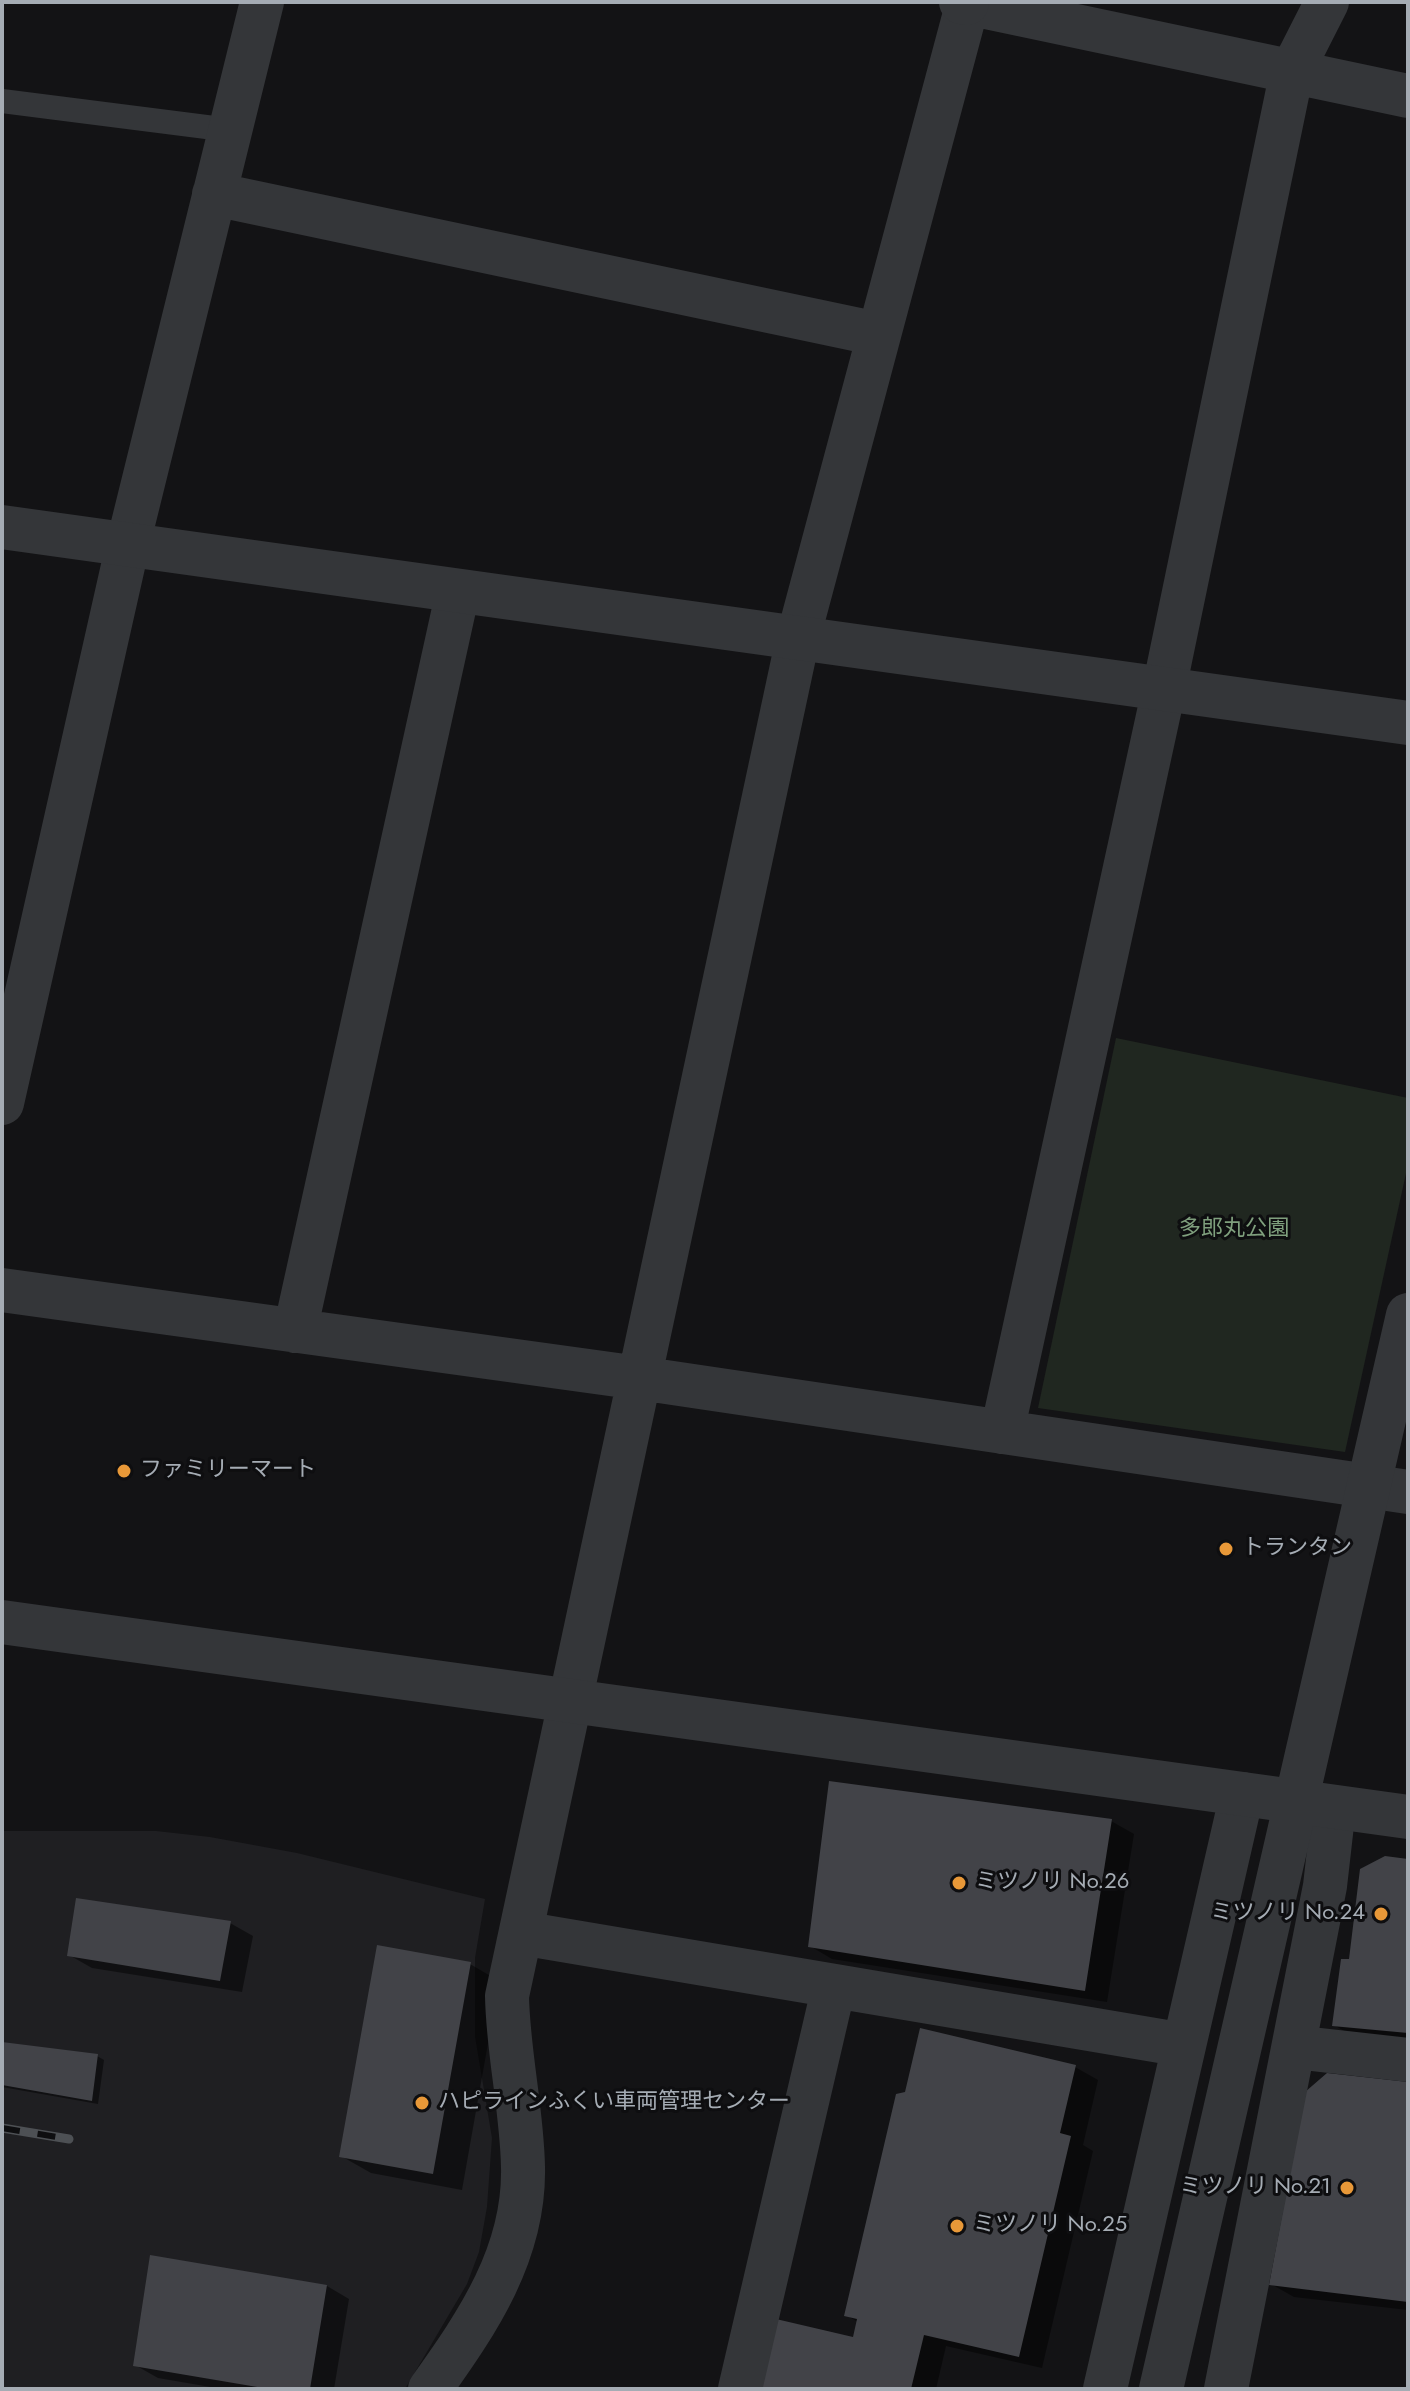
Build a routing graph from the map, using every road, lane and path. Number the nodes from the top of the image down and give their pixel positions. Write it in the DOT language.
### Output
graph roads {
  1 [pos="262,2"];
  2 [pos="965,2"];
  3 [pos="1327,2"];
  4 [pos="1292,71"];
  5 [pos="1408,96"];
  6 [pos="2,101"];
  7 [pos="230,130"];
  8 [pos="214,194"];
  9 [pos="878,334"];
  10 [pos="2,527"];
  11 [pos="128,544"];
  12 [pos="458,591"];
  13 [pos="798,638"];
  14 [pos="1164,689"];
  15 [pos="1408,723"];
  16 [pos="2,1103"];
  17 [pos="2,1290"];
  18 [pos="1408,1315"];
  19 [pos="295,1331"];
  20 [pos="639,1378"];
  21 [pos="1002,1432"];
  22 [pos="1388,1489"];
  23 [pos="2,1622"];
  24 [pos="569,1702"];
  25 [pos="1242,1794"];
  26 [pos="1315,1804"];
  27 [pos="1408,1817"];
  28 [pos="521,1933"];
  29 [pos="834,1986"];
  30 [pos="1184,2045"];
  31 [pos="1294,2047"];
  32 [pos="1408,2060"];
  33 [pos="430,2389"];
  34 [pos="740,2389"];
  35 [pos="1105,2389"];
  36 [pos="1161,2389"];
  37 [pos="1226,2389"];
  1 -- 7 [label="street"];
  2 -- 4 [label="street"];
  2 -- 9 [label="street"];
  3 -- 4 [label="street"];
  4 -- 5 [label="street"];
  4 -- 14 [label="street"];
  6 -- 7 [label="lane"];
  7 -- 8 [label="street"];
  8 -- 9 [label="street"];
  8 -- 11 [label="street"];
  9 -- 13 [label="street"];
  10 -- 11 [label="street"];
  11 -- 12 [label="street"];
  11 -- 16 [label="street"];
  12 -- 13 [label="street"];
  12 -- 19 [label="street"];
  13 -- 14 [label="street"];
  13 -- 20 [label="street"];
  14 -- 15 [label="street"];
  14 -- 21 [label="street"];
  17 -- 19 [label="street"];
  18 -- 22 [label="street"];
  19 -- 20 [label="street"];
  20 -- 21 [label="street"];
  20 -- 24 [label="street"];
  21 -- 22 [label="street"];
  22 -- 26 [label="street"];
  23 -- 24 [label="street"];
  24 -- 25 [label="street"];
  24 -- 28 [label="street"];
  25 -- 26 [label="street"];
  25 -- 30 [label="street"];
  26 -- 27 [label="street"];
  26 -- 31 [label="street"];
  26 -- 36 [label="street"];
  28 -- 29 [label="street"];
  28 -- 33 [label="street"];
  29 -- 30 [label="street"];
  29 -- 34 [label="street"];
  30 -- 35 [label="street"];
  31 -- 32 [label="street"];
  31 -- 37 [label="street"];
}
